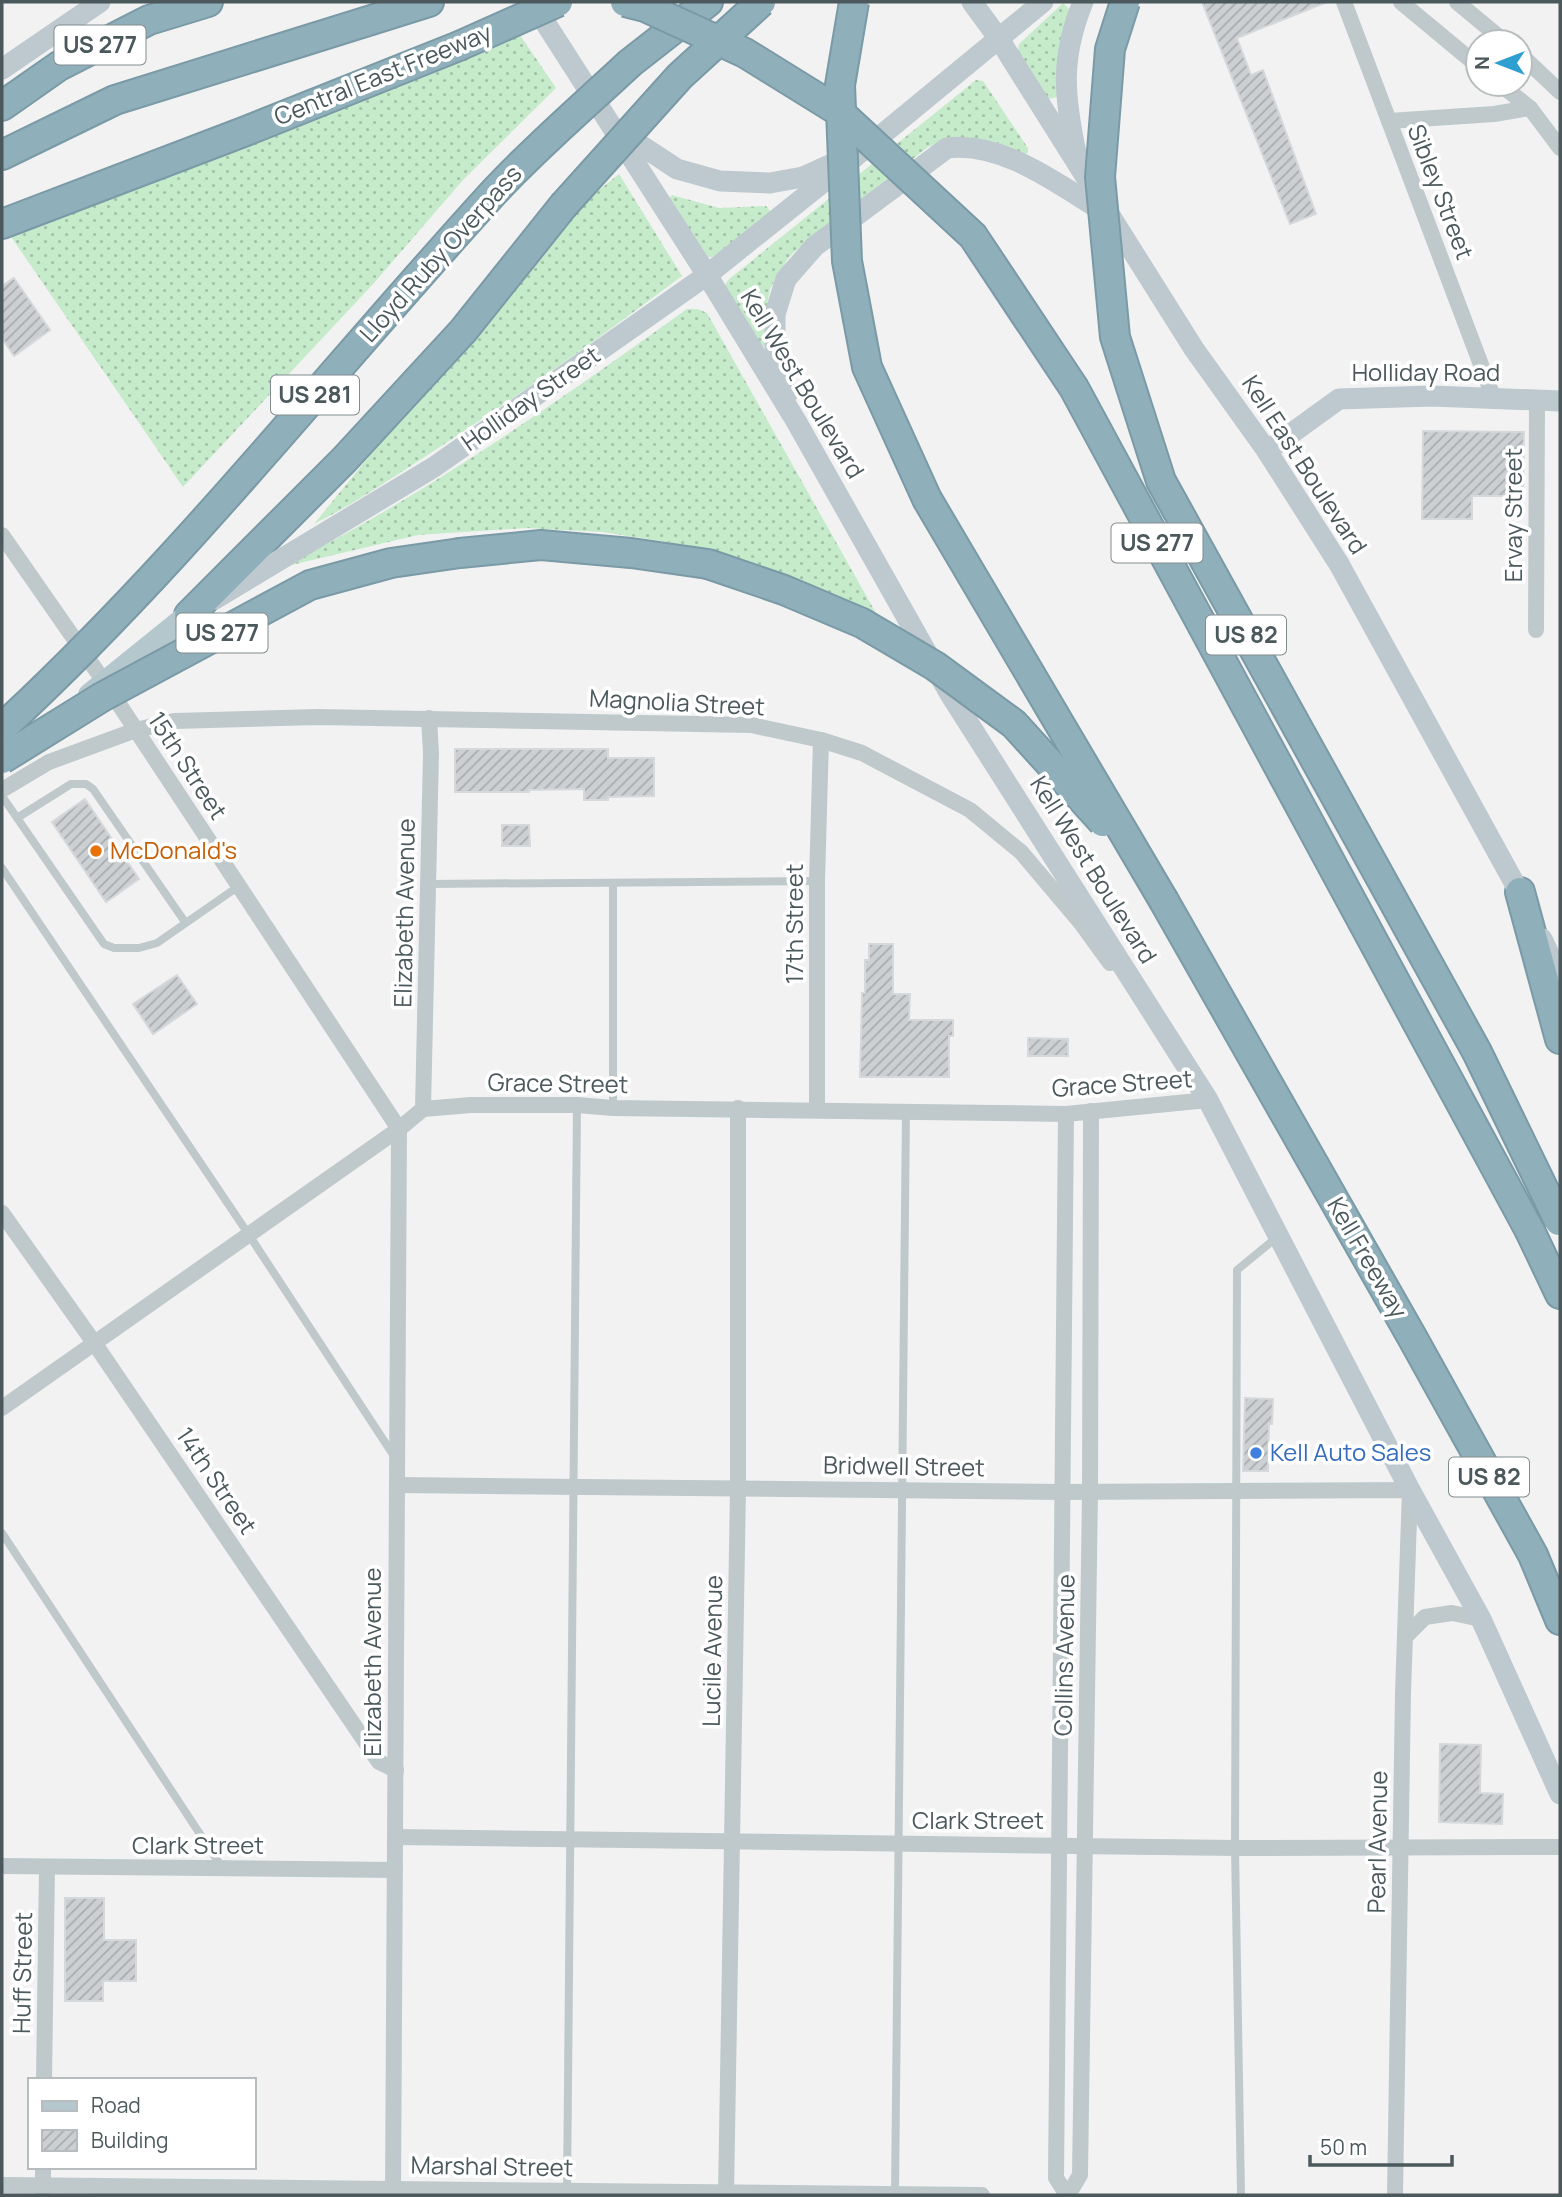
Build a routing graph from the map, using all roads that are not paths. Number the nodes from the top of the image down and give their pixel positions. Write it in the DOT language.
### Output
graph roads {
  1 [pos="100,2"];
  2 [pos="208,2"];
  3 [pos="429,2"];
  4 [pos="532,2"];
  5 [pos="558,2"];
  6 [pos="625,2"];
  7 [pos="708,2"];
  8 [pos="761,2"];
  9 [pos="854,2"];
  10 [pos="972,2"];
  11 [pos="1043,2"];
  12 [pos="1083,2"];
  13 [pos="1125,2"];
  14 [pos="1344,2"];
  15 [pos="1401,2"];
  16 [pos="1457,2"];
  17 [pos="75,9"];
  18 [pos="1488,28"];
  19 [pos="999,38"];
  20 [pos="1464,54"];
  21 [pos="1534,67"];
  22 [pos="2,69"];
  23 [pos="1560,92"];
  24 [pos="1518,98"];
  25 [pos="2,106"];
  26 [pos="1530,108"];
  27 [pos="1389,121"];
  28 [pos="614,128"];
  29 [pos="1560,148"];
  30 [pos="865,149"];
  31 [pos="2,155"];
  32 [pos="1079,165"];
  33 [pos="1112,217"];
  34 [pos="2,224"];
  35 [pos="707,275"];
  36 [pos="1494,399"];
  37 [pos="1537,401"];
  38 [pos="1560,401"];
  39 [pos="796,421"];
  40 [pos="1267,451"];
  41 [pos="2,536"];
  42 [pos="189,615"];
  43 [pos="1536,630"];
  44 [pos="105,682"];
  45 [pos="429,718"];
  46 [pos="2,728"];
  47 [pos="136,730"];
  48 [pos="821,740"];
  49 [pos="2,759"];
  50 [pos="2,771"];
  51 [pos="2,790"];
  52 [pos="2,796"];
  53 [pos="17,818"];
  54 [pos="2,868"];
  55 [pos="817,881"];
  56 [pos="613,883"];
  57 [pos="428,884"];
  58 [pos="239,886"];
  59 [pos="1520,892"];
  60 [pos="1164,901"];
  61 [pos="186,922"];
  62 [pos="1560,977"];
  63 [pos="1560,1039"];
  64 [pos="1208,1100"];
  65 [pos="577,1105"];
  66 [pos="613,1108"];
  67 [pos="738,1108"];
  68 [pos="424,1109"];
  69 [pos="817,1109"];
  70 [pos="906,1110"];
  71 [pos="1091,1111"];
  72 [pos="1066,1114"];
  73 [pos="399,1129"];
  74 [pos="2,1213"];
  75 [pos="1560,1222"];
  76 [pos="249,1235"];
  77 [pos="1278,1236"];
  78 [pos="1560,1294"];
  79 [pos="94,1344"];
  80 [pos="2,1408"];
  81 [pos="397,1461"];
  82 [pos="397,1485"];
  83 [pos="574,1487"];
  84 [pos="738,1488"];
  85 [pos="902,1490"];
  86 [pos="1410,1490"];
  87 [pos="1237,1491"];
  88 [pos="1062,1492"];
  89 [pos="1090,1492"];
  90 [pos="2,1533"];
  91 [pos="1480,1619"];
  92 [pos="1560,1620"];
  93 [pos="1405,1637"];
  94 [pos="396,1770"];
  95 [pos="1560,1794"];
  96 [pos="395,1837"];
  97 [pos="570,1840"];
  98 [pos="733,1843"];
  99 [pos="898,1844"];
  100 [pos="1059,1845"];
  101 [pos="1084,1845"];
  102 [pos="1401,1846"];
  103 [pos="1560,1846"];
  104 [pos="1235,1848"];
  105 [pos="2,1866"];
  106 [pos="47,1867"];
  107 [pos="223,1869"];
  108 [pos="395,1870"];
  109 [pos="44,2078"];
  110 [pos="43,2169"];
  111 [pos="2,2185"];
  112 [pos="43,2191"];
  113 [pos="221,2191"];
  114 [pos="393,2192"];
  115 [pos="567,2193"];
  116 [pos="726,2194"];
  117 [pos="895,2195"];
  118 [pos="982,2195"];
  119 [pos="1067,2195"];
  120 [pos="1241,2195"];
  121 [pos="1395,2195"];
  1 -- 17 [label="main road"];
  2 -- 25 [label="highway, US 277"];
  3 -- 31 [label="highway"];
  4 -- 28 [label="main road, Kell West Boulevard"];
  5 -- 34 [label="highway, Central East Freeway, bridge"];
  6 -- 78 [label="highway, US 277, bridge"];
  7 -- 46 [label="highway, Lloyd Ruby Overpass / US 281, bridge"];
  8 -- 42 [label="highway, bridge"];
  9 -- 60 [label="highway, US 82, bridge"];
  10 -- 19 [label="main road, Kell East Boulevard"];
  11 -- 19 [label="main road, Holliday Street"];
  12 -- 32 [label="main road"];
  13 -- 75 [label="highway, US 82, bridge"];
  14 -- 27 [label="street, Sibley Street"];
  15 -- 20 [label="street"];
  16 -- 18 [label="street"];
  17 -- 22 [label="main road"];
  19 -- 30 [label="main road, Holliday Street"];
  19 -- 32 [label="main road, Kell East Boulevard"];
  21 -- 23 [label="street"];
  24 -- 26 [label="street"];
  26 -- 27 [label="street"];
  26 -- 29 [label="street"];
  27 -- 36 [label="street, Sibley Street"];
  28 -- 30 [label="main road"];
  28 -- 35 [label="main road, Kell West Boulevard"];
  30 -- 35 [label="main road, Holliday Street"];
  32 -- 33 [label="main road, Kell East Boulevard"];
  33 -- 39 [label="main road"];
  33 -- 40 [label="main road, Kell East Boulevard"];
  35 -- 39 [label="main road, Kell West Boulevard"];
  35 -- 42 [label="main road, Holliday Street"];
  36 -- 37 [label="main road, Holliday Road"];
  36 -- 40 [label="main road, Holliday Road"];
  37 -- 38 [label="main road, Holliday Road"];
  37 -- 43 [label="street, Ervay Street"];
  39 -- 64 [label="main road, Kell West Boulevard"];
  40 -- 59 [label="main road, Kell East Boulevard"];
  41 -- 44 [label="street, 15th Street"];
  42 -- 44 [label="main road, Holliday Street"];
  44 -- 47 [label="street, 15th Street"];
  44 -- 50 [label="main road, Holliday Street"];
  45 -- 47 [label="street, Magnolia Street"];
  45 -- 48 [label="street, Magnolia Street"];
  45 -- 57 [label="street, Elizabeth Avenue"];
  47 -- 51 [label="street, Magnolia Street"];
  47 -- 58 [label="street, 15th Street"];
  48 -- 55 [label="street, 17th Street"];
  48 -- 64 [label="street, Magnolia Street"];
  49 -- 60 [label="highway, US 277, bridge"];
  52 -- 53 [label="lane"];
  53 -- 61 [label="lane"];
  53 -- 61 [label="lane"];
  54 -- 76 [label="lane"];
  55 -- 56 [label="lane"];
  55 -- 69 [label="street, 17th Street"];
  56 -- 57 [label="lane"];
  56 -- 66 [label="lane"];
  57 -- 68 [label="street, Elizabeth Avenue"];
  58 -- 61 [label="lane"];
  58 -- 73 [label="street, 15th Street"];
  59 -- 62 [label="main road, Kell East Boulevard"];
  59 -- 63 [label="highway"];
  60 -- 92 [label="highway, Kell Freeway / US 82"];
  64 -- 71 [label="street, Grace Street"];
  64 -- 77 [label="main road, Kell West Boulevard"];
  65 -- 66 [label="street, Grace Street"];
  65 -- 68 [label="street, Grace Street"];
  65 -- 83 [label="lane"];
  66 -- 67 [label="street, Grace Street"];
  67 -- 69 [label="street, Grace Street"];
  67 -- 84 [label="street, Lucile Avenue"];
  68 -- 73 [label="street"];
  69 -- 70 [label="street, Grace Street"];
  70 -- 72 [label="street, Grace Street"];
  70 -- 85 [label="lane"];
  71 -- 72 [label="street, Grace Street"];
  71 -- 89 [label="street, Collins Avenue"];
  72 -- 88 [label="street, Collins Avenue"];
  73 -- 76 [label="street"];
  73 -- 81 [label="street, Elizabeth Avenue"];
  74 -- 79 [label="street, 14th Street"];
  76 -- 79 [label="street"];
  76 -- 81 [label="lane"];
  77 -- 86 [label="main road, Kell West Boulevard"];
  77 -- 87 [label="lane"];
  79 -- 80 [label="street"];
  79 -- 94 [label="street, 14th Street"];
  81 -- 82 [label="street, Elizabeth Avenue"];
  82 -- 83 [label="street, Bridwell Street"];
  82 -- 94 [label="street, Elizabeth Avenue"];
  83 -- 84 [label="street, Bridwell Street"];
  83 -- 97 [label="lane"];
  84 -- 85 [label="street, Bridwell Street"];
  84 -- 98 [label="street, Lucile Avenue"];
  85 -- 88 [label="street, Bridwell Street"];
  85 -- 99 [label="lane"];
  86 -- 87 [label="street, Bridwell Street"];
  86 -- 91 [label="main road, Kell West Boulevard"];
  86 -- 93 [label="street, Pearl Avenue"];
  87 -- 89 [label="street, Bridwell Street"];
  87 -- 104 [label="lane"];
  88 -- 89 [label="street, Bridwell Street"];
  88 -- 100 [label="street, Collins Avenue"];
  89 -- 101 [label="street, Collins Avenue"];
  90 -- 107 [label="lane"];
  91 -- 93 [label="street"];
  91 -- 95 [label="main road, Kell West Boulevard"];
  93 -- 102 [label="street, Pearl Avenue"];
  94 -- 96 [label="street, Elizabeth Avenue"];
  96 -- 97 [label="street, Clark Street"];
  96 -- 108 [label="street, Elizabeth Avenue"];
  97 -- 98 [label="street, Clark Street"];
  97 -- 115 [label="lane"];
  98 -- 99 [label="street, Clark Street"];
  98 -- 116 [label="street, Lucile Avenue"];
  99 -- 100 [label="street, Clark Street"];
  99 -- 117 [label="lane"];
  100 -- 101 [label="street, Clark Street"];
  100 -- 119 [label="street, Collins Avenue"];
  101 -- 104 [label="street, Clark Street"];
  101 -- 119 [label="street, Collins Avenue"];
  102 -- 103 [label="street, Clark Street"];
  102 -- 104 [label="street, Clark Street"];
  102 -- 121 [label="street, Pearl Avenue"];
  104 -- 120 [label="lane"];
  105 -- 106 [label="street, Clark Street"];
  106 -- 107 [label="street, Clark Street"];
  106 -- 109 [label="street, Huff Street"];
  107 -- 108 [label="street, Clark Street"];
  108 -- 114 [label="street, Elizabeth Avenue"];
  110 -- 112 [label="street"];
  111 -- 112 [label="street, Marshal Street"];
  112 -- 113 [label="street, Marshal Street"];
  113 -- 114 [label="street, Marshal Street"];
  114 -- 115 [label="street, Marshal Street"];
  115 -- 116 [label="street, Marshal Street"];
  116 -- 117 [label="street, Marshal Street"];
  117 -- 118 [label="street, Marshal Street"];
}
